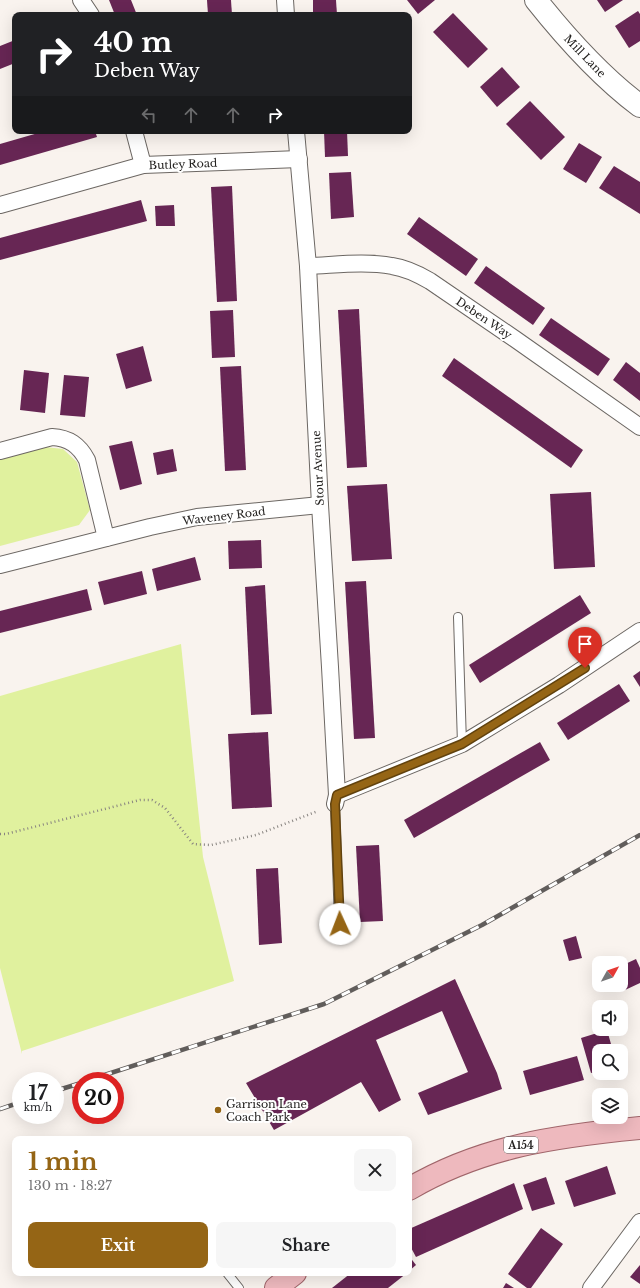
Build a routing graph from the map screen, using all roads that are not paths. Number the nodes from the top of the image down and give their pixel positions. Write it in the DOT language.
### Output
graph roads {
  1 [pos="81,0"];
  2 [pos="285,0"];
  3 [pos="536,0"];
  4 [pos="89,12"];
  5 [pos="286,12"];
  6 [pos="640,106"];
  7 [pos="135,134"];
  8 [pos="296,134"];
  9 [pos="298,159"];
  10 [pos="143,165"];
  11 [pos="0,205"];
  12 [pos="308,266"];
  13 [pos="640,427"];
  14 [pos="0,451"];
  15 [pos="320,505"];
  16 [pos="106,538"];
  17 [pos="0,565"];
  18 [pos="458,617"];
  19 [pos="640,631"];
  20 [pos="462,744"];
  21 [pos="336,800"];
  22 [pos="340,924"];
  23 [pos="640,1128"];
  24 [pos="412,1187"];
  25 [pos="640,1222"];
  26 [pos="229,1276"];
  27 [pos="291,1276"];
  28 [pos="239,1288"];
  29 [pos="276,1288"];
  30 [pos="591,1288"];
  1 -- 4 [label="street"];
  2 -- 5 [label="street"];
  3 -- 6 [label="street, Mill Lane"];
  7 -- 10 [label="street"];
  8 -- 9 [label="street, Stour Avenue"];
  9 -- 10 [label="street, Butley Road"];
  9 -- 12 [label="street, Stour Avenue"];
  10 -- 11 [label="street, Butley Road"];
  12 -- 13 [label="street, Deben Way"];
  12 -- 15 [label="street, Stour Avenue"];
  14 -- 16 [label="street"];
  15 -- 16 [label="street, Waveney Road"];
  15 -- 21 [label="street, Stour Avenue"];
  16 -- 17 [label="street, Waveney Road"];
  18 -- 20 [label="lane"];
  19 -- 20 [label="street"];
  20 -- 21 [label="street"];
  21 -- 22 [label="lane"];
  23 -- 24 [label="main road, A154"];
  25 -- 30 [label="street"];
  26 -- 28 [label="lane"];
  27 -- 29 [label="main road"];
}
